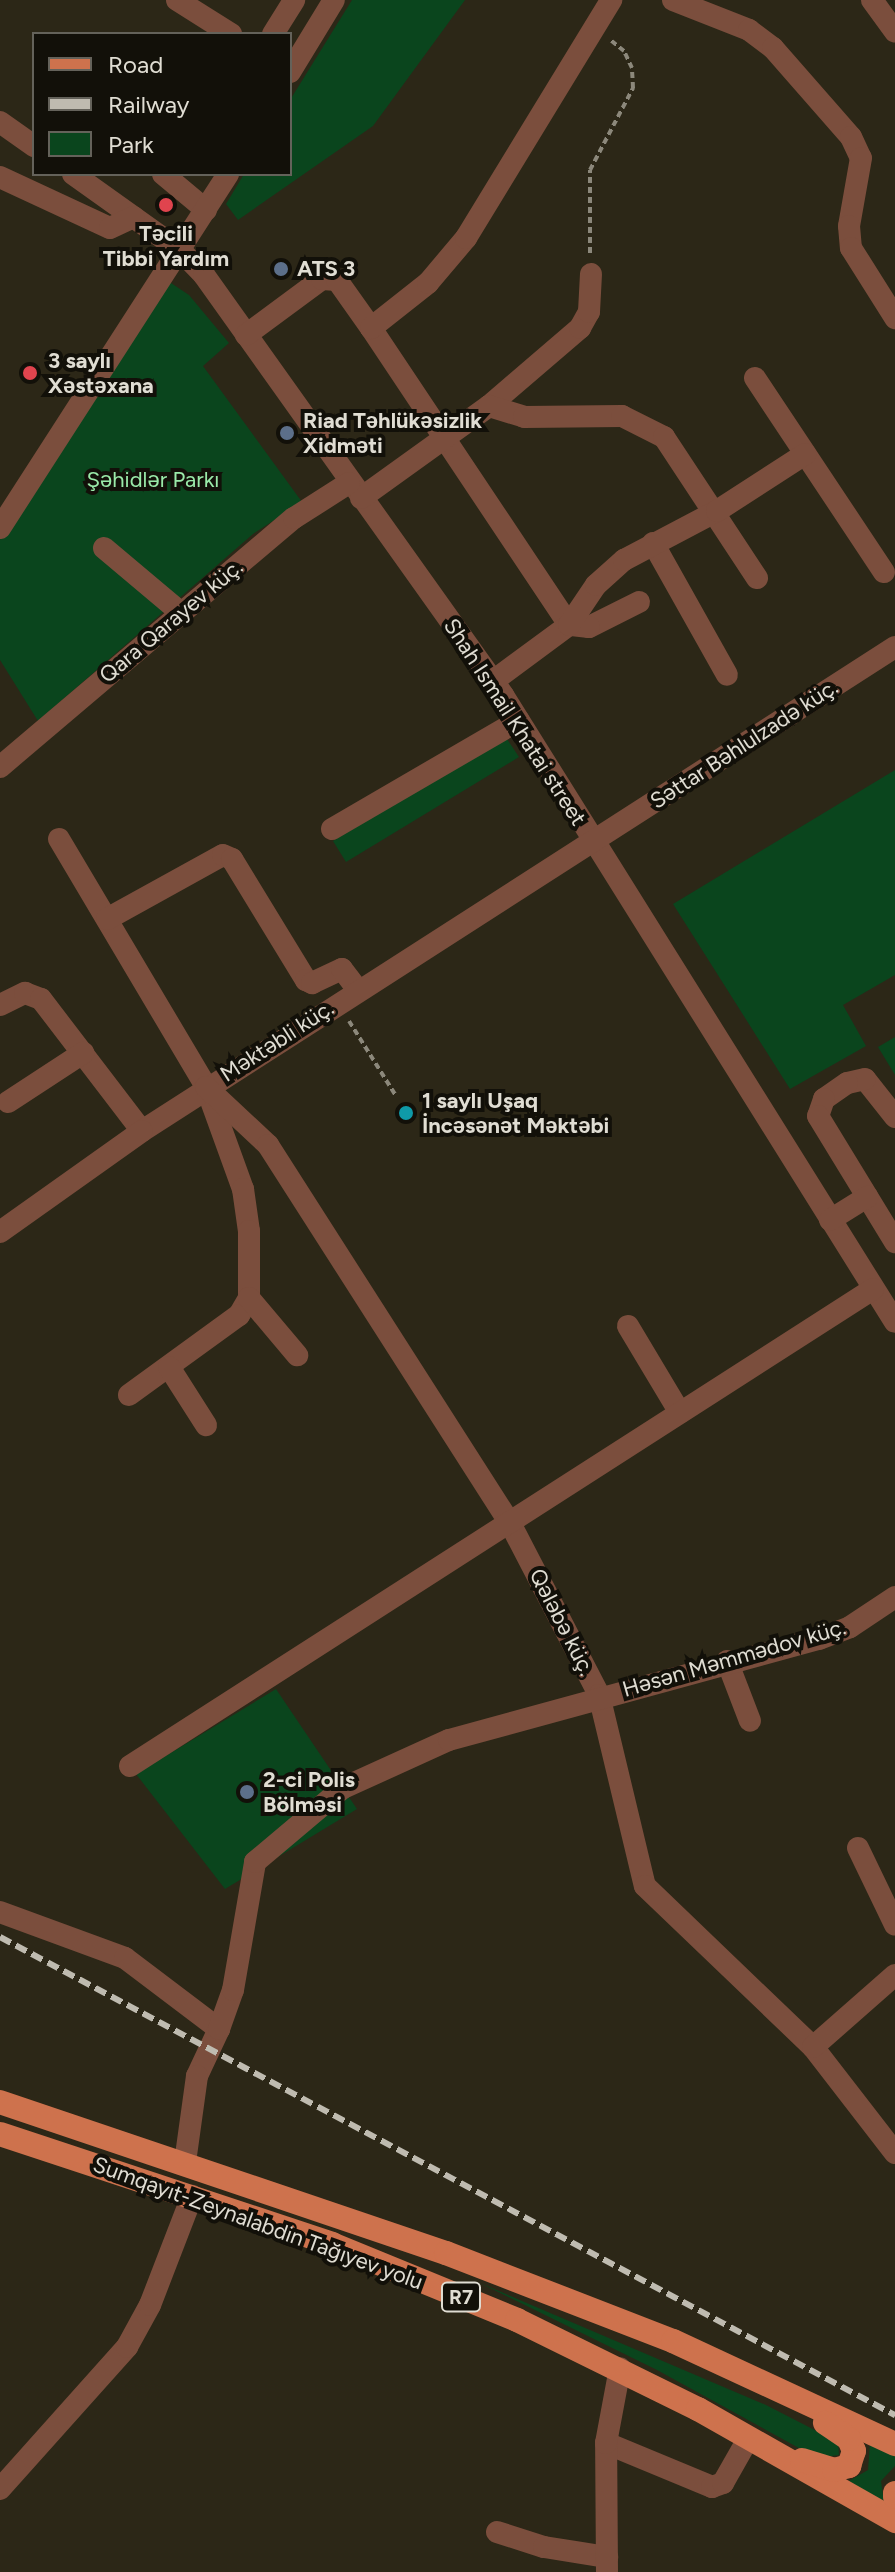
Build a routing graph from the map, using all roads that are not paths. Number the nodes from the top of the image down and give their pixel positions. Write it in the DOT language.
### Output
graph roads {
  1 [pos="177,0"];
  2 [pos="294,0"];
  3 [pos="334,0"];
  4 [pos="611,0"];
  5 [pos="673,0"];
  6 [pos="872,0"];
  7 [pos="228,32"];
  8 [pos="274,32"];
  9 [pos="895,32"];
  10 [pos="292,68"];
  11 [pos="0,122"];
  12 [pos="32,145"];
  13 [pos="76,176"];
  14 [pos="165,176"];
  15 [pos="227,176"];
  16 [pos="0,177"];
  17 [pos="206,210"];
  18 [pos="134,217"];
  19 [pos="181,251"];
  20 [pos="591,274"];
  21 [pos="895,318"];
  22 [pos="371,328"];
  23 [pos="246,335"];
  24 [pos="755,378"];
  25 [pos="489,406"];
  26 [pos="448,439"];
  27 [pos="805,454"];
  28 [pos="355,490"];
  29 [pos="717,511"];
  30 [pos="0,528"];
  31 [pos="653,543"];
  32 [pos="104,548"];
  33 [pos="884,572"];
  34 [pos="757,578"];
  35 [pos="639,602"];
  36 [pos="180,612"];
  37 [pos="569,625"];
  38 [pos="895,647"];
  39 [pos="727,675"];
  40 [pos="493,681"];
  41 [pos="519,720"];
  42 [pos="0,767"];
  43 [pos="332,829"];
  44 [pos="59,839"];
  45 [pos="594,842"];
  46 [pos="107,919"];
  47 [pos="357,989"];
  48 [pos="0,1005"];
  49 [pos="83,1053"];
  50 [pos="206,1087"];
  51 [pos="8,1102"];
  52 [pos="895,1117"];
  53 [pos="142,1131"];
  54 [pos="867,1197"];
  55 [pos="830,1220"];
  56 [pos="0,1232"];
  57 [pos="895,1242"];
  58 [pos="873,1289"];
  59 [pos="249,1298"];
  60 [pos="895,1322"];
  61 [pos="628,1326"];
  62 [pos="297,1355"];
  63 [pos="169,1367"];
  64 [pos="129,1395"];
  65 [pos="680,1413"];
  66 [pos="206,1425"];
  67 [pos="510,1523"];
  68 [pos="895,1597"];
  69 [pos="727,1661"];
  70 [pos="599,1695"];
  71 [pos="750,1721"];
  72 [pos="130,1766"];
  73 [pos="858,1848"];
  74 [pos="0,1912"];
  75 [pos="895,1925"];
  76 [pos="895,1975"];
  77 [pos="219,2029"];
  78 [pos="813,2047"];
  79 [pos="0,2102"];
  80 [pos="0,2134"];
  81 [pos="895,2153"];
  82 [pos="185,2163"];
  83 [pos="192,2196"];
  84 [pos="718,2362"];
  85 [pos="620,2368"];
  86 [pos="748,2439"];
  87 [pos="606,2443"];
  88 [pos="895,2444"];
  89 [pos="0,2489"];
  90 [pos="895,2521"];
  91 [pos="497,2532"];
  92 [pos="607,2565"];
  1 -- 7 [label="street"];
  2 -- 8 [label="street"];
  3 -- 10 [label="street"];
  4 -- 22 [label="street"];
  5 -- 21 [label="street"];
  6 -- 9 [label="street"];
  11 -- 12 [label="street"];
  13 -- 18 [label="street, Shah Ismail Khatai street"];
  14 -- 17 [label="street"];
  15 -- 17 [label="street"];
  16 -- 18 [label="street"];
  17 -- 19 [label="street"];
  18 -- 19 [label="street, Shah Ismail Khatai street"];
  19 -- 23 [label="street, Shah Ismail Khatai street"];
  19 -- 30 [label="street"];
  20 -- 25 [label="street, Qara Qarayev küç."];
  22 -- 23 [label="street"];
  22 -- 26 [label="street"];
  23 -- 28 [label="street, Shah Ismail Khatai street"];
  24 -- 27 [label="street"];
  25 -- 26 [label="street, Qara Qarayev küç."];
  25 -- 29 [label="street"];
  26 -- 28 [label="street, Qara Qarayev küç."];
  26 -- 37 [label="street"];
  27 -- 29 [label="street"];
  27 -- 33 [label="street"];
  28 -- 36 [label="street, Qara Qarayev küç."];
  28 -- 40 [label="street, Shah Ismail Khatai street"];
  29 -- 31 [label="street"];
  29 -- 34 [label="street"];
  31 -- 37 [label="street"];
  31 -- 39 [label="street"];
  32 -- 36 [label="street"];
  35 -- 37 [label="street"];
  36 -- 42 [label="street, Qara Qarayev küç."];
  37 -- 40 [label="street"];
  38 -- 45 [label="street, Səttar Bəhlulzadə küç."];
  40 -- 41 [label="street, Shah Ismail Khatai street"];
  41 -- 43 [label="street"];
  41 -- 45 [label="street, Shah Ismail Khatai street"];
  44 -- 46 [label="street"];
  45 -- 47 [label="street, Məktəbli küç."];
  45 -- 55 [label="street, Shah Ismail Khatai street"];
  46 -- 47 [label="street"];
  46 -- 50 [label="street"];
  47 -- 50 [label="street, Məktəbli küç."];
  48 -- 49 [label="street"];
  49 -- 51 [label="street"];
  49 -- 53 [label="street"];
  50 -- 53 [label="street, Məktəbli küç."];
  50 -- 59 [label="street"];
  50 -- 67 [label="street, Qələbə küç."];
  52 -- 54 [label="street"];
  53 -- 56 [label="street, Məktəbli küç."];
  54 -- 55 [label="street"];
  54 -- 57 [label="street"];
  55 -- 58 [label="street, Shah Ismail Khatai street"];
  58 -- 60 [label="street, Shah Ismail Khatai street"];
  58 -- 65 [label="street"];
  59 -- 62 [label="street"];
  59 -- 63 [label="street"];
  61 -- 65 [label="street"];
  63 -- 64 [label="street"];
  63 -- 66 [label="street"];
  65 -- 67 [label="street"];
  67 -- 70 [label="street, Qələbə küç."];
  67 -- 72 [label="street"];
  68 -- 69 [label="street, Həsən Məmmədov küç."];
  69 -- 70 [label="street, Həsən Məmmədov küç."];
  69 -- 71 [label="street"];
  70 -- 77 [label="street, Həsən Məmmədov küç."];
  70 -- 78 [label="street, Qələbə küç."];
  73 -- 75 [label="street"];
  74 -- 77 [label="street"];
  76 -- 78 [label="street"];
  77 -- 82 [label="street, Həsən Məmmədov küç."];
  78 -- 81 [label="street, Qələbə küç."];
  79 -- 82 [label="main road, Sumqayıt-Zeynalabdin Tağıyev yolu / R7"];
  80 -- 83 [label="main road, Sumqayıt-Zeynalabdin Tağıyev yolu / R7"];
  82 -- 84 [label="main road, Sumqayıt-Zeynalabdin Tağıyev yolu / R7"];
  83 -- 85 [label="main road, Sumqayıt-Zeynalabdin Tağıyev yolu / R7"];
  83 -- 89 [label="street"];
  84 -- 86 [label="main road"];
  84 -- 88 [label="main road, Sumqayıt-Zeynalabdin Tağıyev yolu / R7"];
  85 -- 86 [label="main road, Sumqayıt-Zeynalabdin Tağıyev yolu / R7"];
  85 -- 87 [label="street"];
  86 -- 87 [label="street"];
  86 -- 90 [label="main road, Sumqayıt-Zeynalabdin Tağıyev yolu / R7"];
  87 -- 92 [label="street"];
  91 -- 92 [label="street"];
}
